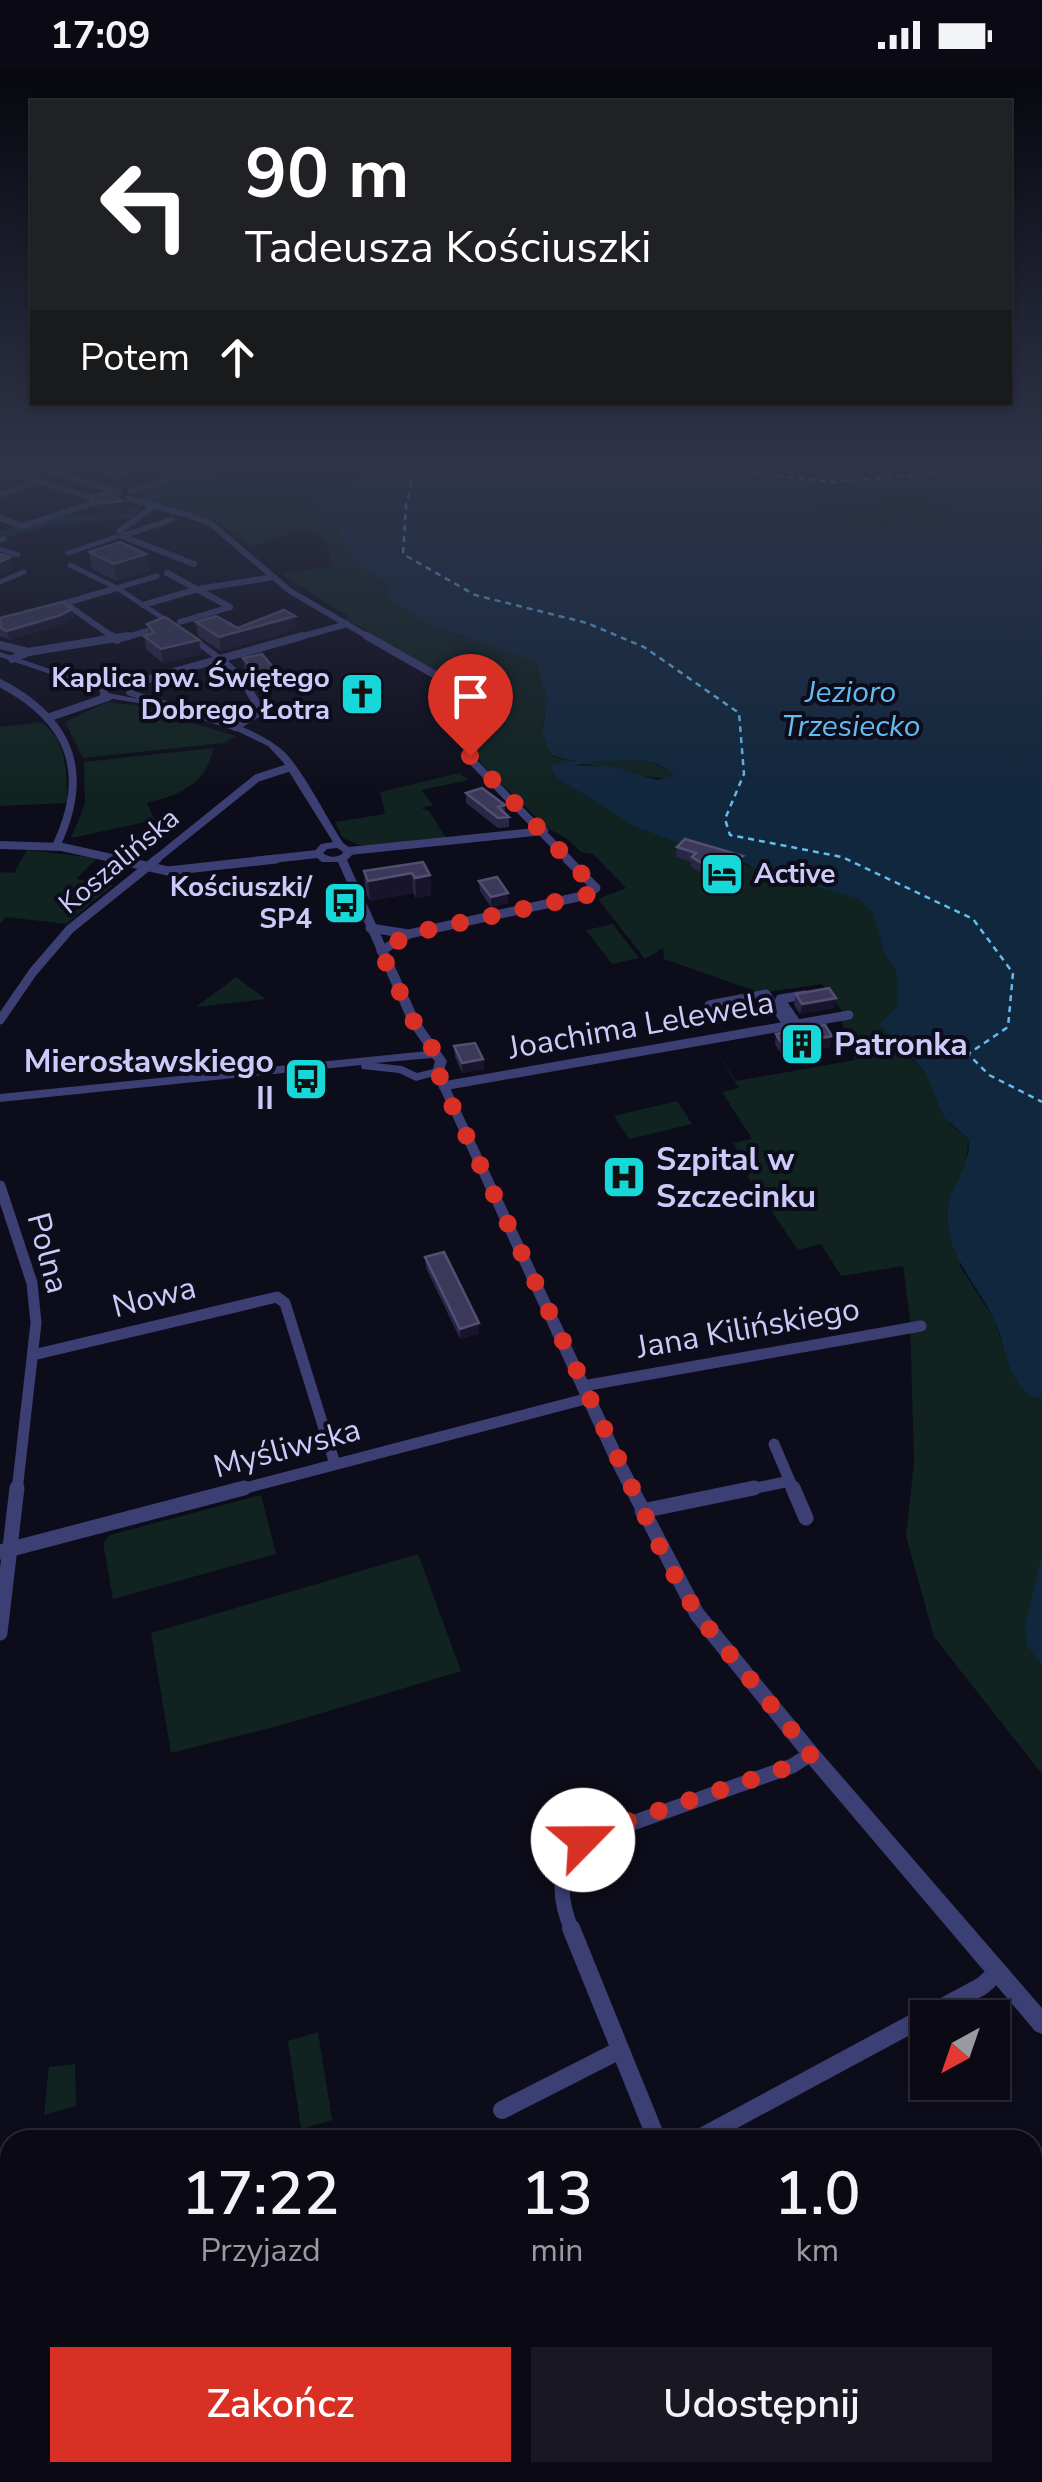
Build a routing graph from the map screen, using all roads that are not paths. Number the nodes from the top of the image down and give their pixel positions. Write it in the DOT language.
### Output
graph roads {
  1 [pos="87,574"];
  2 [pos="165,574"];
  3 [pos="168,574"];
  4 [pos="271,574"];
  5 [pos="157,576"];
  6 [pos="274,577"];
  7 [pos="117,588"];
  8 [pos="198,589"];
  9 [pos="66,604"];
  10 [pos="143,605"];
  11 [pos="42,610"];
  12 [pos="177,623"];
  13 [pos="347,624"];
  14 [pos="162,627"];
  15 [pos="117,640"];
  16 [pos="0,645"];
  17 [pos="28,652"];
  18 [pos="0,654"];
  19 [pos="15,660"];
  20 [pos="223,661"];
  21 [pos="0,683"];
  22 [pos="116,692"];
  23 [pos="47,718"];
  24 [pos="234,727"];
  25 [pos="291,767"];
  26 [pos="544,831"];
  27 [pos="0,844"];
  28 [pos="56,846"];
  29 [pos="338,852"];
  30 [pos="317,854"];
  31 [pos="147,866"];
  32 [pos="370,928"];
  33 [pos="409,934"];
  34 [pos="381,952"];
  35 [pos="805,995"];
  36 [pos="708,1006"];
  37 [pos="849,1015"];
  38 [pos="0,1020"];
  39 [pos="415,1024"];
  40 [pos="793,1024"];
  41 [pos="432,1054"];
  42 [pos="408,1060"];
  43 [pos="432,1074"];
  44 [pos="443,1086"];
  45 [pos="28,1096"];
  46 [pos="0,1106"];
  47 [pos="0,1186"];
  48 [pos="921,1326"];
  49 [pos="32,1356"];
  50 [pos="586,1392"];
  51 [pos="774,1444"];
  52 [pos="334,1464"];
  53 [pos="790,1481"];
  54 [pos="642,1511"];
  55 [pos="806,1518"];
  56 [pos="5,1551"];
  57 [pos="0,1634"];
  58 [pos="811,1754"];
  59 [pos="998,1972"];
  60 [pos="1042,2024"];
  61 [pos="620,2050"];
  62 [pos="502,2110"];
  63 [pos="653,2130"];
  64 [pos="715,2130"];
  1 -- 7 [label="street"];
  2 -- 5 [label="street"];
  3 -- 8 [label="street"];
  4 -- 6 [label="street"];
  5 -- 7 [label="street"];
  6 -- 8 [label="street"];
  6 -- 13 [label="street"];
  7 -- 9 [label="street"];
  7 -- 10 [label="street"];
  8 -- 10 [label="street"];
  8 -- 12 [label="street"];
  9 -- 11 [label="street"];
  9 -- 15 [label="street"];
  10 -- 12 [label="street"];
  12 -- 14 [label="street"];
  12 -- 20 [label="street"];
  13 -- 20 [label="street"];
  13 -- 26 [label="street"];
  14 -- 15 [label="street"];
  15 -- 17 [label="street"];
  16 -- 17 [label="street"];
  17 -- 19 [label="street"];
  18 -- 19 [label="street"];
  19 -- 22 [label="street"];
  20 -- 22 [label="street"];
  20 -- 24 [label="street"];
  21 -- 23 [label="street"];
  22 -- 23 [label="street"];
  22 -- 24 [label="street"];
  23 -- 28 [label="street"];
  24 -- 25 [label="street"];
  25 -- 29 [label="street"];
  25 -- 31 [label="street, Koszalińska"];
  26 -- 29 [label="street"];
  26 -- 33 [label="street"];
  27 -- 28 [label="street"];
  28 -- 31 [label="street"];
  29 -- 30 [label="street"];
  29 -- 32 [label="street"];
  30 -- 31 [label="street"];
  31 -- 38 [label="street, Koszalińska"];
  32 -- 33 [label="street"];
  32 -- 34 [label="street"];
  33 -- 34 [label="street"];
  34 -- 39 [label="street"];
  35 -- 40 [label="street"];
  36 -- 40 [label="street"];
  37 -- 40 [label="street, Joachima Lelewela"];
  39 -- 41 [label="street"];
  39 -- 42 [label="street"];
  40 -- 44 [label="street, Joachima Lelewela"];
  41 -- 42 [label="street"];
  41 -- 43 [label="street"];
  42 -- 43 [label="street"];
  42 -- 45 [label="street"];
  43 -- 44 [label="street"];
  44 -- 50 [label="street"];
  45 -- 46 [label="street"];
  47 -- 49 [label="street, Polna"];
  48 -- 50 [label="street, Jana Kilińskiego"];
  49 -- 52 [label="street, Nowa"];
  49 -- 56 [label="street, Polna"];
  50 -- 52 [label="street, Myśliwska"];
  50 -- 54 [label="street"];
  51 -- 53 [label="street"];
  52 -- 56 [label="street, Myśliwska"];
  53 -- 54 [label="street"];
  53 -- 55 [label="street"];
  54 -- 58 [label="street"];
  56 -- 57 [label="street, Polna"];
  58 -- 59 [label="street"];
  58 -- 61 [label="street"];
  59 -- 60 [label="street"];
  59 -- 64 [label="street"];
  61 -- 62 [label="street"];
  61 -- 63 [label="street"];
}
